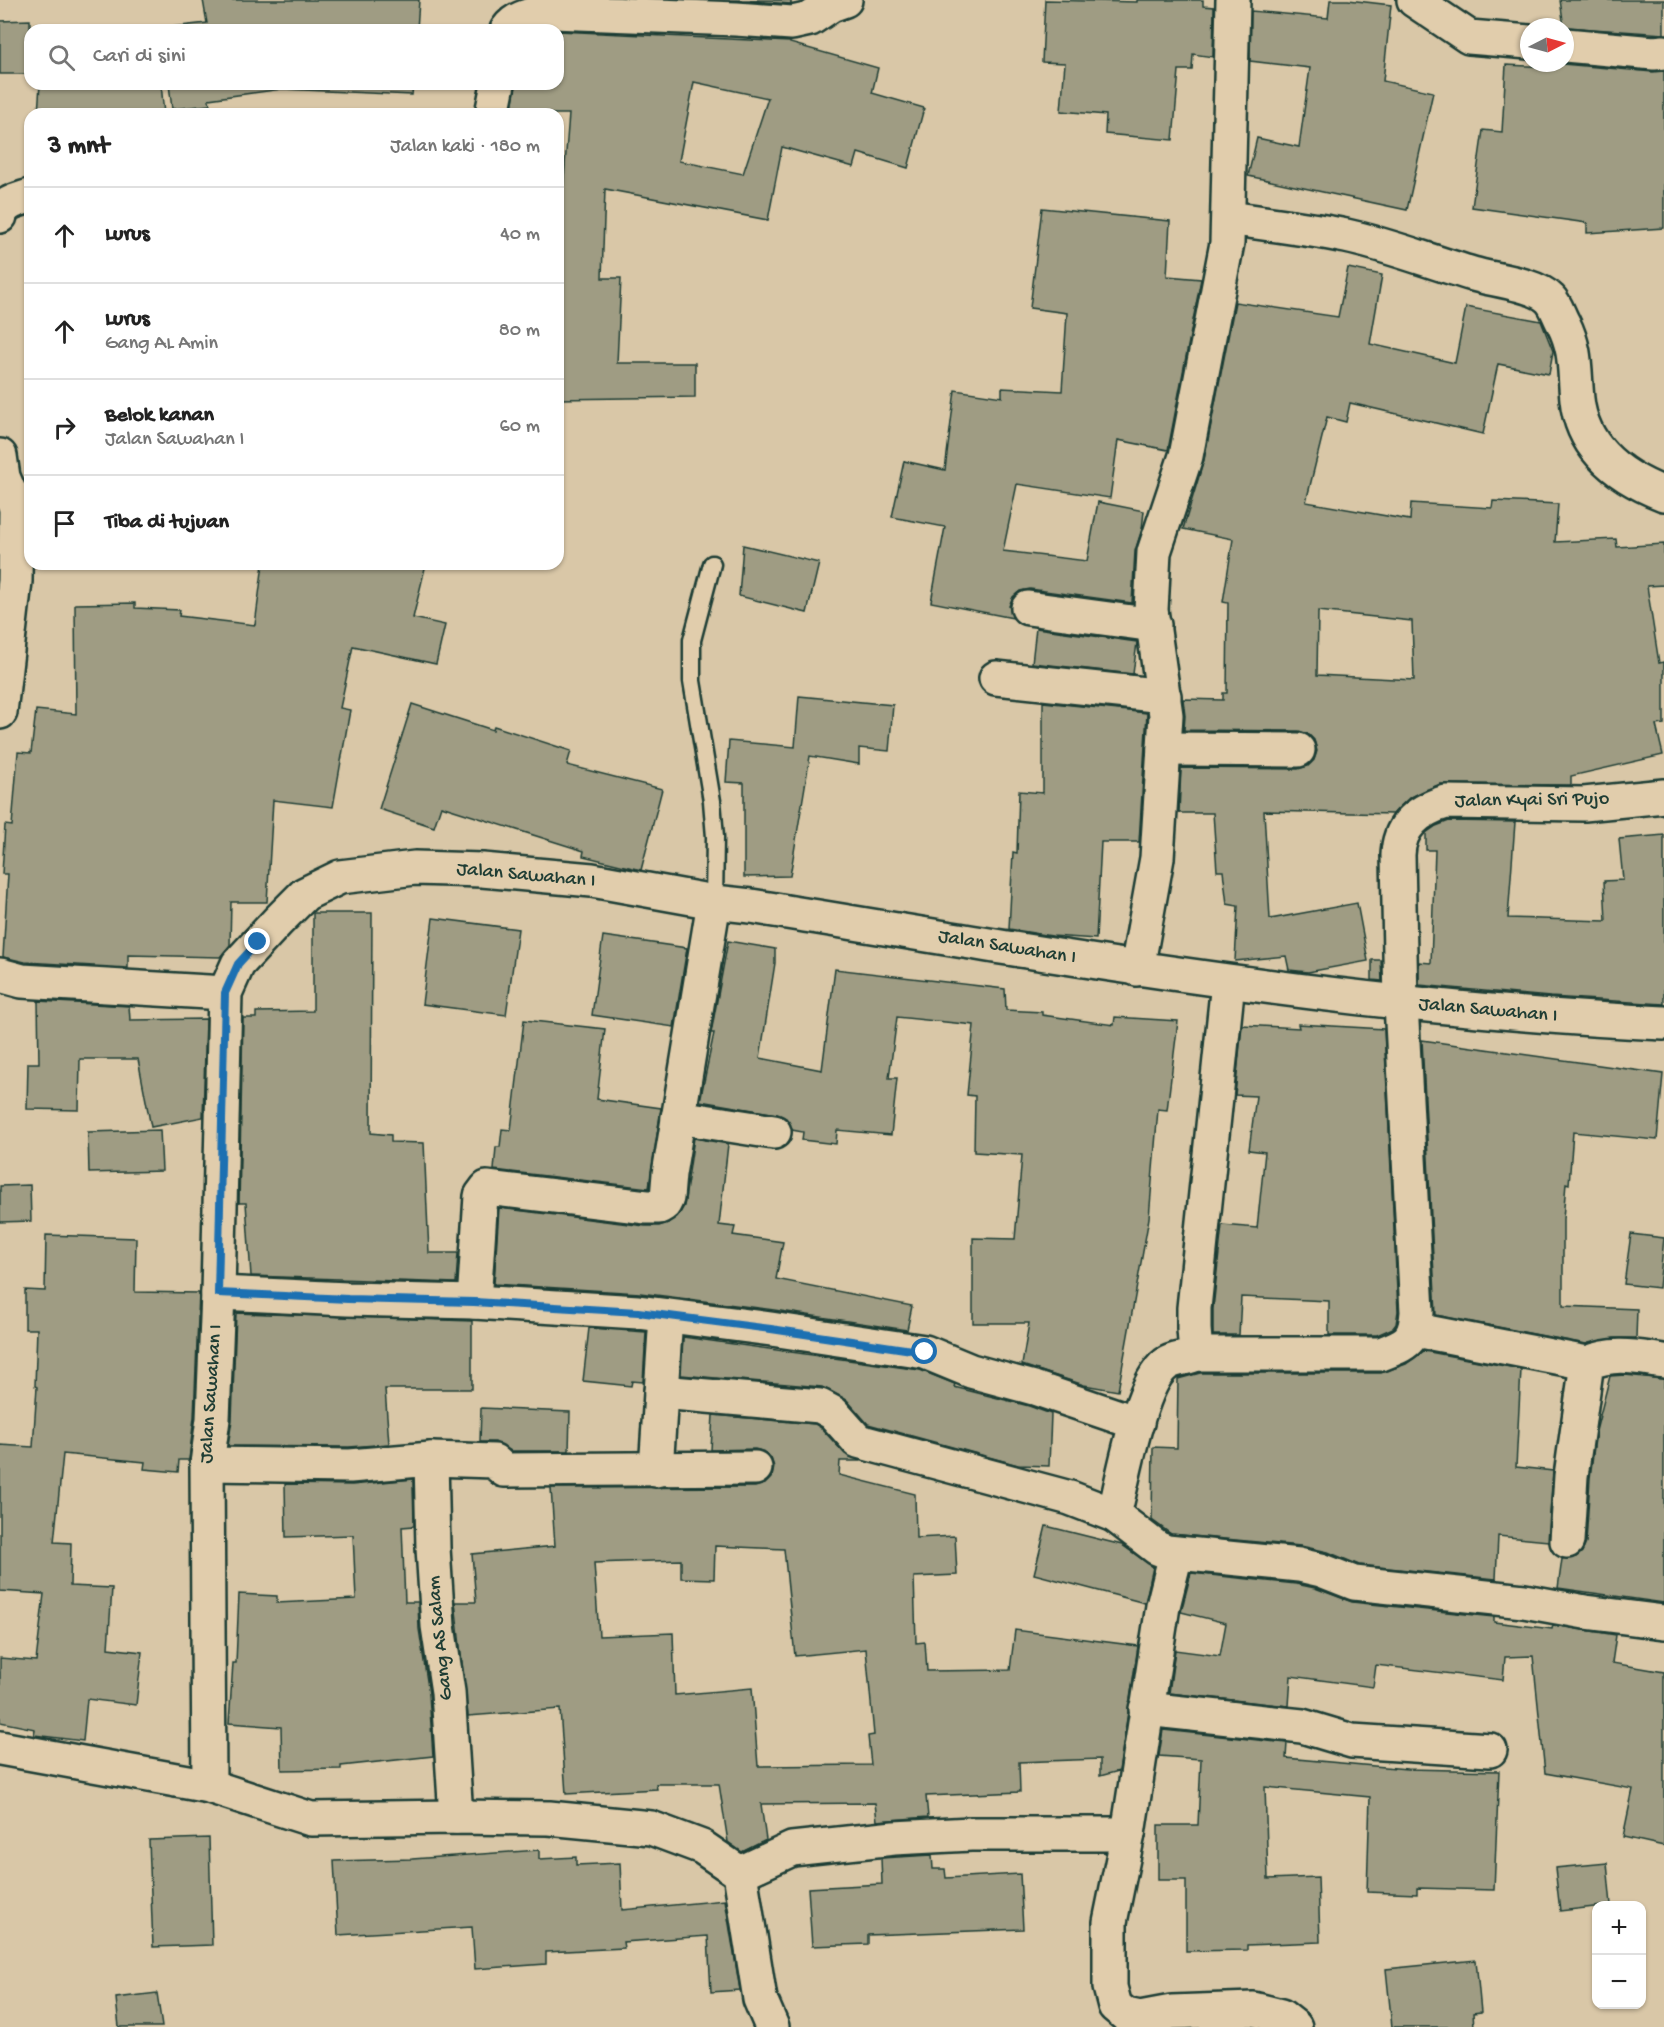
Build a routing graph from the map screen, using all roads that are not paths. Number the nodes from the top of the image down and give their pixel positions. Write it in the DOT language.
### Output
graph roads {
  1 [pos="845,0"];
  2 [pos="1233,0"];
  3 [pos="1414,0"];
  4 [pos="514,24"];
  5 [pos="1520,41"];
  6 [pos="1574,46"];
  7 [pos="1664,52"];
  8 [pos="497,90"];
  9 [pos="493,108"];
  10 [pos="24,198"];
  11 [pos="0,216"];
  12 [pos="1229,218"];
  13 [pos="0,456"];
  14 [pos="1664,494"];
  15 [pos="23,503"];
  16 [pos="712,564"];
  17 [pos="1028,608"];
  18 [pos="1154,625"];
  19 [pos="996,678"];
  20 [pos="1164,696"];
  21 [pos="0,712"];
  22 [pos="1164,749"];
  23 [pos="1298,750"];
  24 [pos="1664,796"];
  25 [pos="714,902"];
  26 [pos="1137,969"];
  27 [pos="0,975"];
  28 [pos="1228,982"];
  29 [pos="225,993"];
  30 [pos="1401,1003"];
  31 [pos="1664,1023"];
  32 [pos="678,1117"];
  33 [pos="774,1132"];
  34 [pos="218,1293"];
  35 [pos="474,1302"];
  36 [pos="666,1316"];
  37 [pos="1416,1330"];
  38 [pos="1196,1354"];
  39 [pos="1664,1361"];
  40 [pos="1587,1363"];
  41 [pos="661,1392"];
  42 [pos="1137,1423"];
  43 [pos="431,1459"];
  44 [pos="207,1464"];
  45 [pos="755,1468"];
  46 [pos="656,1470"];
  47 [pos="1114,1515"];
  48 [pos="1566,1541"];
  49 [pos="1176,1554"];
  50 [pos="1664,1622"];
  51 [pos="1146,1709"];
  52 [pos="0,1748"];
  53 [pos="1490,1750"];
  54 [pos="208,1786"];
  55 [pos="456,1817"];
  56 [pos="1128,1834"];
  57 [pos="740,1873"];
  58 [pos="772,2027"];
  59 [pos="1295,2027"];
  1 -- 4 [label="street"];
  2 -- 12 [label="street"];
  3 -- 5 [label="street"];
  6 -- 7 [label="street"];
  8 -- 9 [label="street"];
  10 -- 11 [label="street"];
  12 -- 14 [label="street"];
  12 -- 18 [label="street"];
  13 -- 15 [label="street"];
  15 -- 21 [label="street"];
  16 -- 25 [label="lane"];
  17 -- 18 [label="street"];
  18 -- 20 [label="street"];
  19 -- 20 [label="street"];
  20 -- 22 [label="street"];
  22 -- 23 [label="street"];
  22 -- 26 [label="street"];
  24 -- 30 [label="street, Jalan Kyai Sri Pujo"];
  25 -- 26 [label="street, Jalan Sawahan I"];
  25 -- 29 [label="street, Jalan Sawahan I"];
  25 -- 32 [label="street"];
  26 -- 28 [label="street, Jalan Sawahan I"];
  27 -- 29 [label="street"];
  28 -- 30 [label="street, Jalan Sawahan I"];
  28 -- 38 [label="street"];
  29 -- 34 [label="street, Jalan Sawahan I"];
  30 -- 31 [label="street, Jalan Sawahan I"];
  30 -- 37 [label="street, Jalan Kyai Sri Pujo"];
  32 -- 33 [label="street"];
  32 -- 35 [label="street"];
  34 -- 35 [label="street"];
  34 -- 44 [label="street, Jalan Sawahan I"];
  35 -- 36 [label="street"];
  36 -- 41 [label="street"];
  36 -- 42 [label="street"];
  37 -- 38 [label="street"];
  37 -- 40 [label="street"];
  38 -- 42 [label="street"];
  39 -- 40 [label="street"];
  40 -- 48 [label="street"];
  41 -- 46 [label="street"];
  41 -- 47 [label="street"];
  42 -- 47 [label="street"];
  43 -- 44 [label="street"];
  43 -- 46 [label="street"];
  43 -- 55 [label="street, Gang AS Salam"];
  44 -- 54 [label="street, Jalan Sawahan I"];
  45 -- 46 [label="street"];
  47 -- 49 [label="street"];
  49 -- 50 [label="street"];
  49 -- 51 [label="street"];
  51 -- 53 [label="street"];
  51 -- 56 [label="street"];
  52 -- 54 [label="street"];
  54 -- 55 [label="street"];
  55 -- 57 [label="street"];
  56 -- 57 [label="street"];
  56 -- 59 [label="street"];
  57 -- 58 [label="street"];
}
